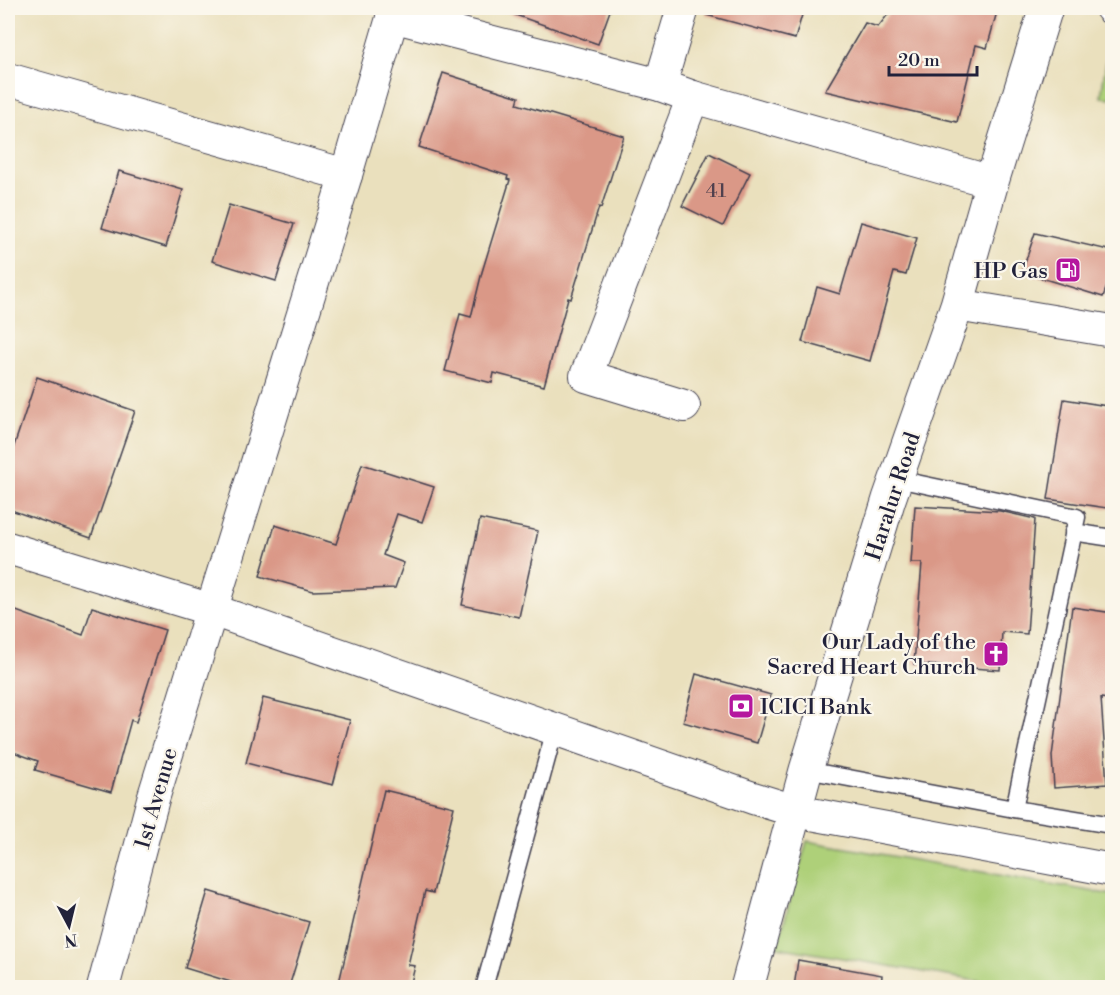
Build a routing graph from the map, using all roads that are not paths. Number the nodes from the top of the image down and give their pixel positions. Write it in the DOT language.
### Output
graph roads {
  1 [pos="682,8"];
  2 [pos="1046,8"];
  3 [pos="393,12"];
  4 [pos="8,79"];
  5 [pos="660,85"];
  6 [pos="693,97"];
  7 [pos="346,175"];
  8 [pos="992,182"];
  9 [pos="957,305"];
  10 [pos="1113,332"];
  11 [pos="684,406"];
  12 [pos="897,478"];
  13 [pos="1074,532"];
  14 [pos="1113,538"];
  15 [pos="8,548"];
  16 [pos="212,610"];
  17 [pos="555,729"];
  18 [pos="806,770"];
  19 [pos="1014,809"];
  20 [pos="795,811"];
  21 [pos="1113,825"];
  22 [pos="1113,870"];
  23 [pos="103,987"];
  24 [pos="484,987"];
  25 [pos="747,987"];
  1 -- 5 [label="street"];
  2 -- 8 [label="street, Haralur Road"];
  3 -- 5 [label="street"];
  3 -- 7 [label="street, 1st Avenue"];
  4 -- 7 [label="street"];
  5 -- 6 [label="street"];
  6 -- 8 [label="street"];
  6 -- 11 [label="street"];
  7 -- 16 [label="street, 1st Avenue"];
  8 -- 9 [label="street, Haralur Road"];
  9 -- 10 [label="street"];
  9 -- 12 [label="street, Haralur Road"];
  12 -- 13 [label="lane"];
  12 -- 18 [label="street, Haralur Road"];
  13 -- 14 [label="lane"];
  13 -- 19 [label="lane"];
  15 -- 16 [label="street"];
  16 -- 17 [label="street"];
  16 -- 23 [label="street, 1st Avenue"];
  17 -- 20 [label="street"];
  17 -- 24 [label="lane"];
  18 -- 19 [label="lane"];
  18 -- 20 [label="street, Haralur Road"];
  19 -- 21 [label="lane"];
  20 -- 22 [label="street"];
  20 -- 25 [label="street, Haralur Road"];
}
